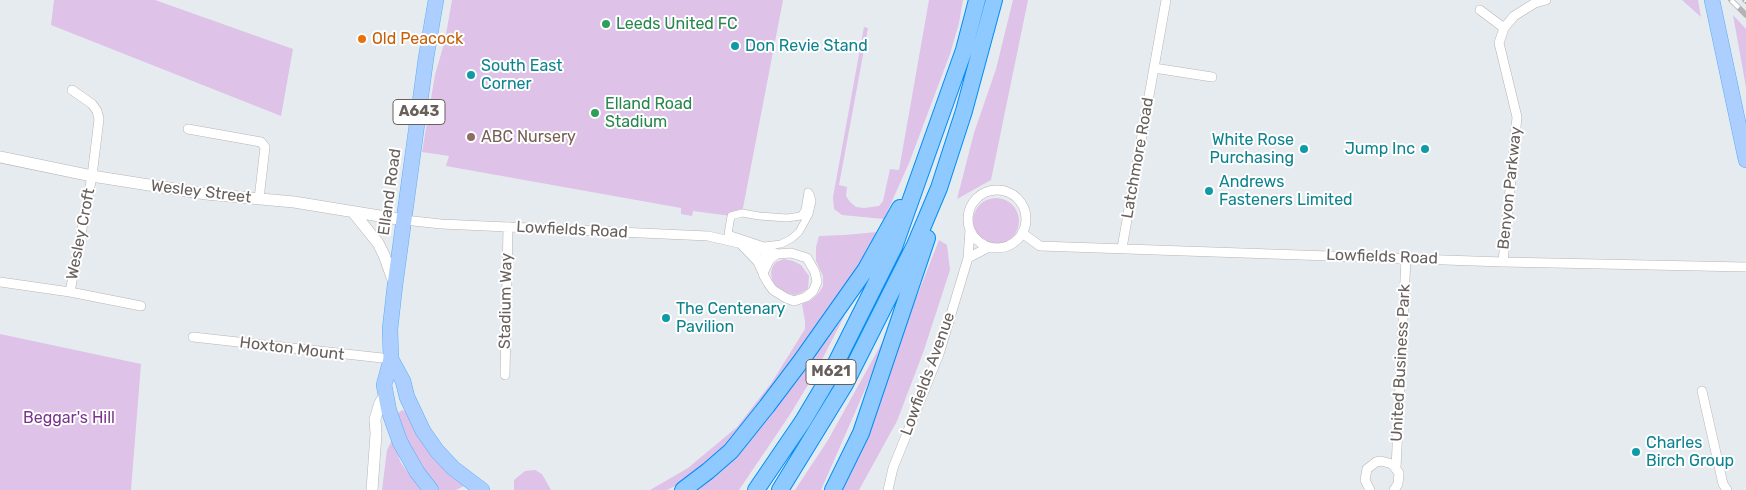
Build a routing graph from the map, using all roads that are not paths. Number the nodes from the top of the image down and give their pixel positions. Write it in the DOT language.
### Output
graph roads {
  1 [pos="436,0"];
  2 [pos="976,0"];
  3 [pos="994,0"];
  4 [pos="1166,0"];
  5 [pos="1546,0"];
  6 [pos="1712,0"];
  7 [pos="1480,10"];
  8 [pos="1504,28"];
  9 [pos="1154,68"];
  10 [pos="1212,78"];
  11 [pos="72,90"];
  12 [pos="188,129"];
  13 [pos="0,157"];
  14 [pos="1746,160"];
  15 [pos="92,176"];
  16 [pos="259,199"];
  17 [pos="354,212"];
  18 [pos="731,216"];
  19 [pos="404,220"];
  20 [pos="508,227"];
  21 [pos="970,230"];
  22 [pos="1022,233"];
  23 [pos="740,243"];
  24 [pos="888,243"];
  25 [pos="920,247"];
  26 [pos="989,247"];
  27 [pos="1122,248"];
  28 [pos="777,254"];
  29 [pos="968,258"];
  30 [pos="1406,258"];
  31 [pos="1503,262"];
  32 [pos="1746,267"];
  33 [pos="763,273"];
  34 [pos="0,282"];
  35 [pos="395,285"];
  36 [pos="70,292"];
  37 [pos="141,306"];
  38 [pos="193,337"];
  39 [pos="390,359"];
  40 [pos="504,375"];
  41 [pos="1702,391"];
  42 [pos="386,394"];
  43 [pos="1396,468"];
  44 [pos="372,490"];
  45 [pos="431,490"];
  46 [pos="482,490"];
  47 [pos="683,490"];
  48 [pos="756,490"];
  49 [pos="780,490"];
  50 [pos="833,490"];
  51 [pos="888,490"];
  52 [pos="1370,490"];
  53 [pos="1394,490"];
  54 [pos="1726,490"];
  1 -- 19 [label="main road, Elland Road / A643"];
  2 -- 24 [label="highway, M621"];
  3 -- 25 [label="highway"];
  4 -- 9 [label="street, Latchmore Road"];
  5 -- 8 [label="street"];
  6 -- 14 [label="main road"];
  7 -- 8 [label="street"];
  8 -- 31 [label="street, Benyon Parkway"];
  9 -- 10 [label="street"];
  9 -- 27 [label="street, Latchmore Road"];
  11 -- 15 [label="street, Wesley Croft"];
  12 -- 16 [label="street"];
  13 -- 15 [label="street, Wesley Street"];
  15 -- 16 [label="street, Wesley Street"];
  15 -- 36 [label="street, Wesley Croft"];
  16 -- 17 [label="street, Wesley Street"];
  17 -- 19 [label="street, Wesley Street"];
  17 -- 35 [label="street"];
  18 -- 18 [label="street"];
  19 -- 20 [label="street, Lowfields Road"];
  19 -- 35 [label="main road, Elland Road / A643"];
  20 -- 23 [label="street, Lowfields Road"];
  20 -- 40 [label="street, Stadium Way"];
  21 -- 22 [label="street"];
  21 -- 26 [label="street"];
  21 -- 29 [label="street, Lowfields Avenue"];
  22 -- 26 [label="street"];
  22 -- 27 [label="street, Lowfields Road"];
  23 -- 28 [label="street, Lowfields Road"];
  23 -- 33 [label="street, Lowfields Road"];
  24 -- 47 [label="highway"];
  24 -- 48 [label="highway, M621"];
  25 -- 49 [label="highway, M621"];
  25 -- 50 [label="highway"];
  26 -- 29 [label="street"];
  27 -- 30 [label="street, Lowfields Road"];
  28 -- 33 [label="street"];
  28 -- 33 [label="street, Lowfields Road"];
  29 -- 51 [label="street, Lowfields Avenue"];
  30 -- 31 [label="street, Lowfields Road"];
  30 -- 43 [label="street, United Business Park"];
  31 -- 32 [label="street, Lowfields Road"];
  34 -- 36 [label="street, Wesley Croft"];
  35 -- 39 [label="main road, Elland Road / A643"];
  36 -- 37 [label="street, Wesley Croft"];
  38 -- 39 [label="street, Hoxton Mount"];
  39 -- 42 [label="main road, Elland Road / A643"];
  39 -- 46 [label="main road"];
  41 -- 54 [label="street"];
  42 -- 44 [label="street, Elland Road"];
  42 -- 45 [label="main road, Elland Road / A643"];
  43 -- 52 [label="street, United Business Park"];
  43 -- 53 [label="street, United Business Park"];
}
